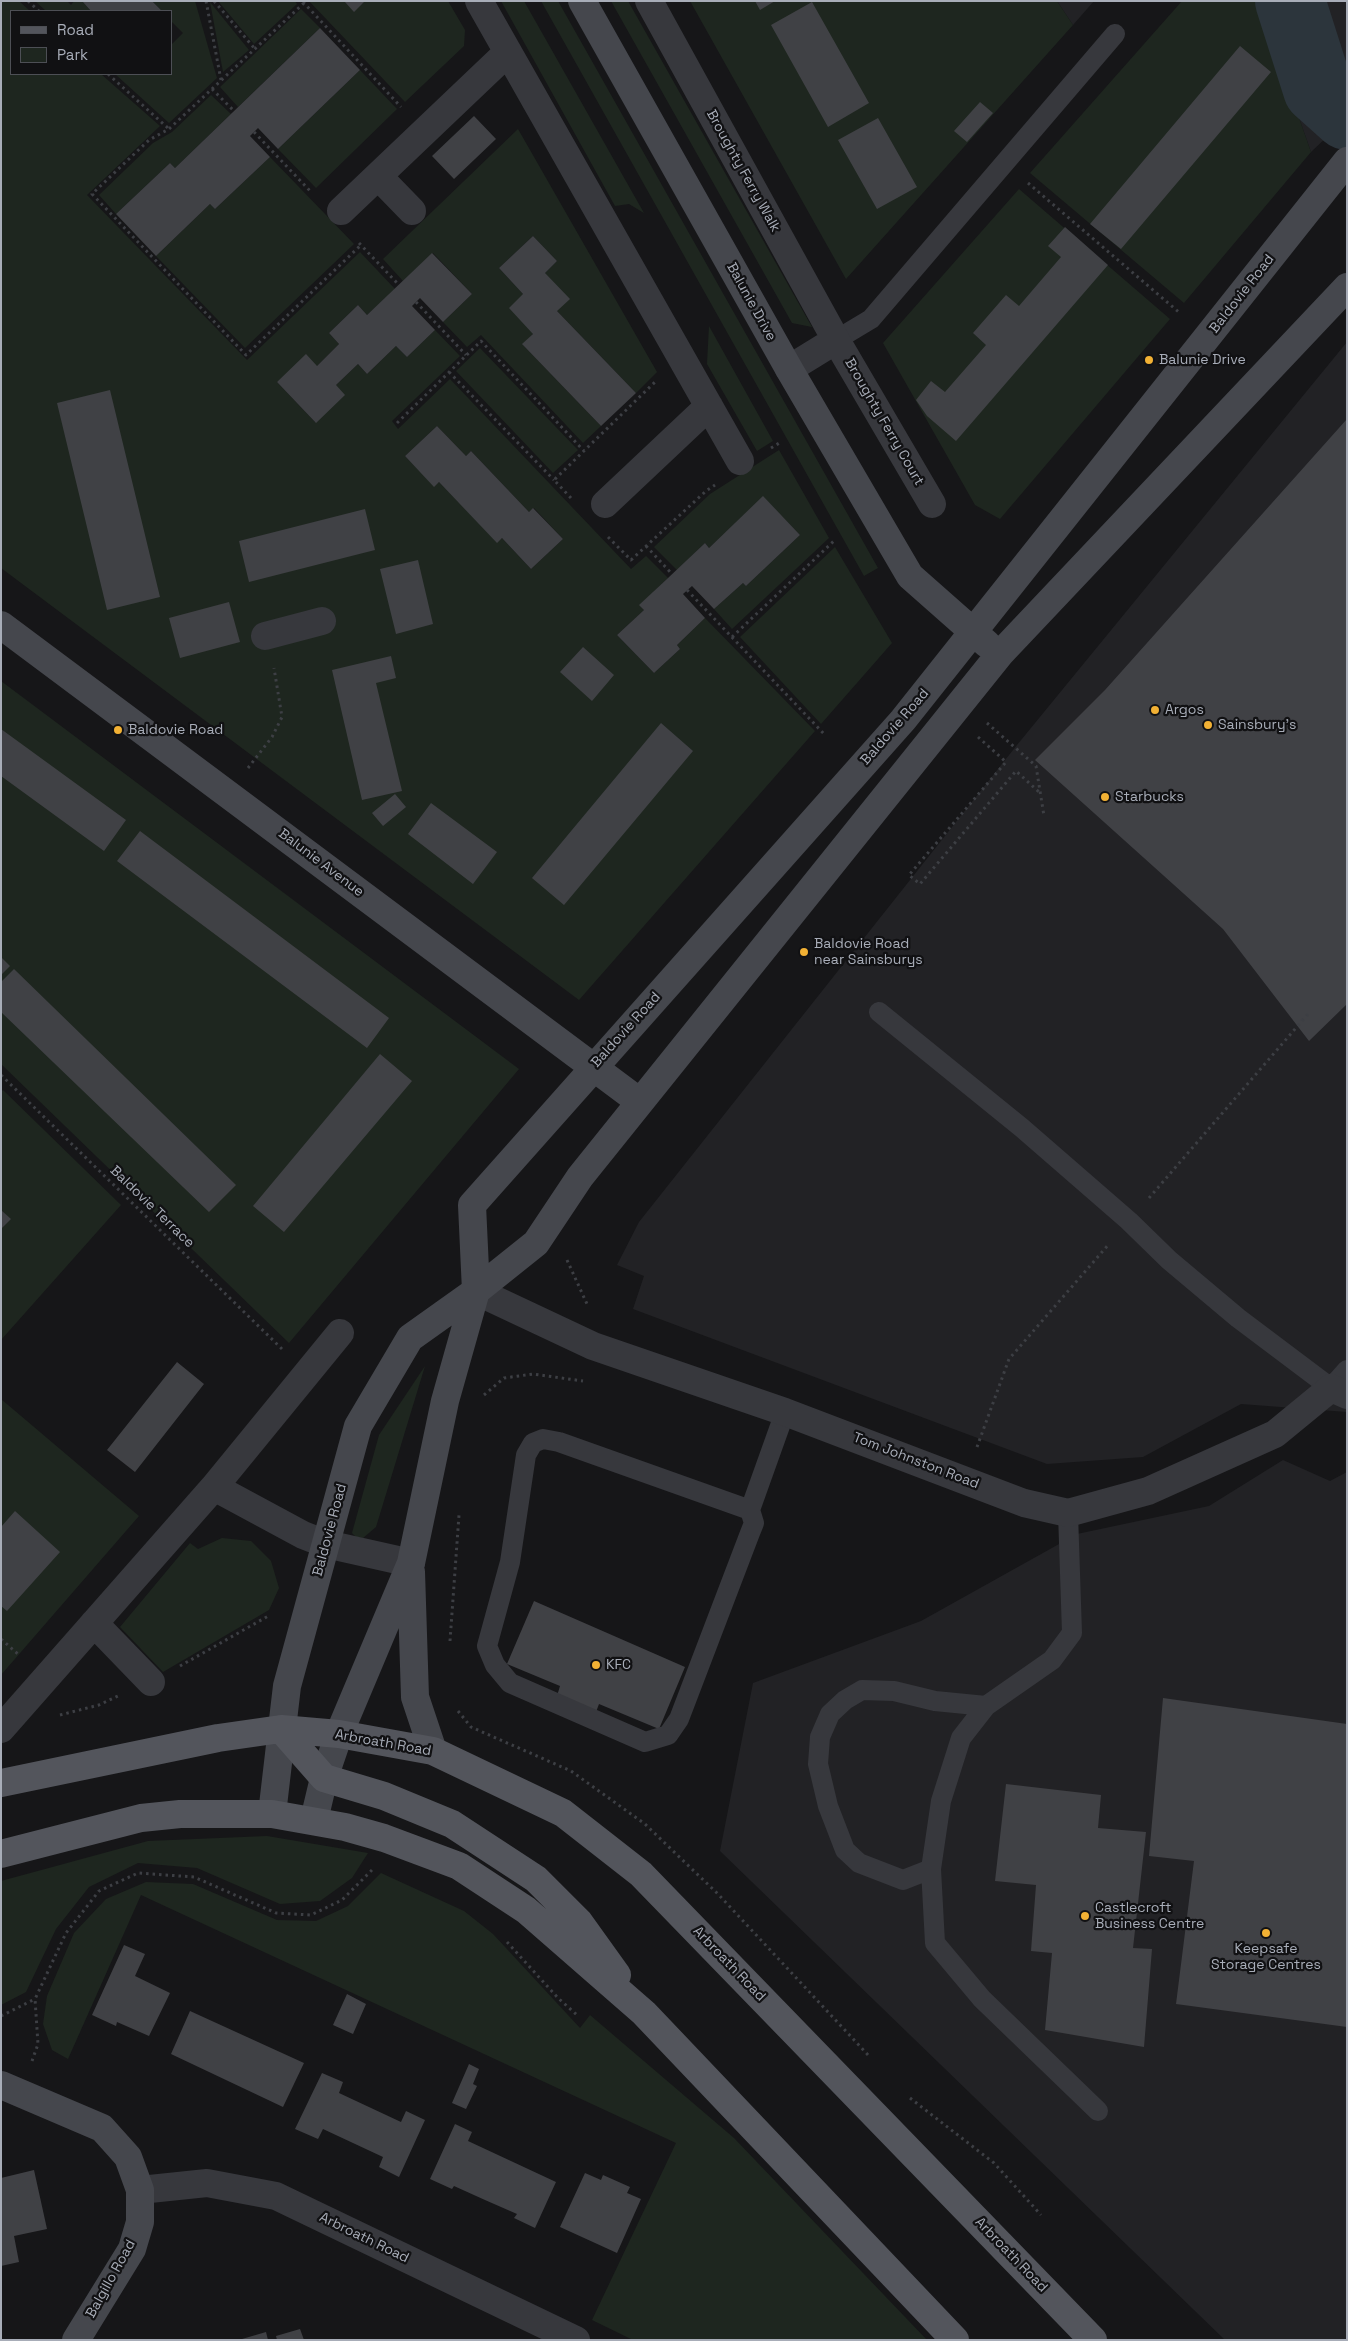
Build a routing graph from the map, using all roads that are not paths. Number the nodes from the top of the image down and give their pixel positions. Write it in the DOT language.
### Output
graph roads {
  1 [pos="480,1"];
  2 [pos="582,1"];
  3 [pos="649,1"];
  4 [pos="1115,34"];
  5 [pos="508,52"];
  6 [pos="1347,161"];
  7 [pos="378,176"];
  8 [pos="341,211"];
  9 [pos="412,211"];
  10 [pos="1347,287"];
  11 [pos="836,340"];
  12 [pos="789,370"];
  13 [pos="709,406"];
  14 [pos="740,460"];
  15 [pos="605,504"];
  16 [pos="932,504"];
  17 [pos="322,621"];
  18 [pos="1,624"];
  19 [pos="974,633"];
  20 [pos="265,636"];
  21 [pos="1000,654"];
  22 [pos="879,1012"];
  23 [pos="594,1067"];
  24 [pos="640,1102"];
  25 [pos="476,1291"];
  26 [pos="340,1334"];
  27 [pos="1342,1384"];
  28 [pos="785,1412"];
  29 [pos="214,1487"];
  30 [pos="750,1510"];
  31 [pos="1068,1513"];
  32 [pos="326,1544"];
  33 [pos="411,1563"];
  34 [pos="94,1623"];
  35 [pos="151,1682"];
  36 [pos="986,1706"];
  37 [pos="1,1729"];
  38 [pos="281,1729"];
  39 [pos="339,1734"];
  40 [pos="433,1751"];
  41 [pos="324,1778"];
  42 [pos="1,1783"];
  43 [pos="272,1814"];
  44 [pos="314,1820"];
  45 [pos="1,1854"];
  46 [pos="931,1869"];
  47 [pos="644,2013"];
  48 [pos="11,2088"];
  49 [pos="1098,2112"];
  50 [pos="140,2190"];
  51 [pos="76,2340"];
  52 [pos="576,2340"];
  53 [pos="955,2340"];
  54 [pos="1093,2340"];
  1 -- 5 [label="street"];
  2 -- 12 [label="main road, Balunie Drive"];
  3 -- 11 [label="street, Broughty Ferry Walk"];
  4 -- 11 [label="lane"];
  5 -- 7 [label="street"];
  5 -- 13 [label="street"];
  6 -- 19 [label="main road, Baldovie Road"];
  7 -- 8 [label="street"];
  7 -- 9 [label="street"];
  10 -- 21 [label="main road, Baldovie Road"];
  11 -- 12 [label="street"];
  11 -- 16 [label="street, Broughty Ferry Court"];
  12 -- 19 [label="main road, Balunie Drive"];
  13 -- 14 [label="street"];
  13 -- 15 [label="street"];
  17 -- 20 [label="street"];
  18 -- 23 [label="main road, Balunie Avenue"];
  19 -- 21 [label="main road, Balunie Drive"];
  19 -- 23 [label="main road, Baldovie Road"];
  21 -- 24 [label="main road, Baldovie Road"];
  22 -- 27 [label="lane"];
  23 -- 24 [label="main road, Balunie Avenue"];
  23 -- 25 [label="main road, Baldovie Road"];
  24 -- 25 [label="main road, Baldovie Road"];
  25 -- 28 [label="street, Tom Johnston Road"];
  25 -- 32 [label="main road, Baldovie Road"];
  25 -- 33 [label="main road, Baldovie Road"];
  26 -- 29 [label="street"];
  27 -- 31 [label="street, Tom Johnston Road"];
  28 -- 30 [label="lane"];
  28 -- 31 [label="street, Tom Johnston Road"];
  29 -- 32 [label="street"];
  29 -- 34 [label="street"];
  30 -- 30 [label="lane"];
  31 -- 36 [label="lane"];
  32 -- 33 [label="street"];
  32 -- 38 [label="main road, Baldovie Road"];
  33 -- 39 [label="main road, Baldovie Road"];
  33 -- 40 [label="main road, Baldovie Road"];
  34 -- 35 [label="street"];
  34 -- 37 [label="street"];
  36 -- 46 [label="lane"];
  36 -- 46 [label="lane"];
  38 -- 39 [label="main road, Arbroath Road"];
  38 -- 41 [label="main road"];
  38 -- 42 [label="main road, Arbroath Road"];
  38 -- 43 [label="main road, Baldovie Road"];
  39 -- 40 [label="main road, Arbroath Road"];
  39 -- 41 [label="main road, Baldovie Road"];
  40 -- 54 [label="main road, Arbroath Road"];
  41 -- 44 [label="main road, Baldovie Road"];
  41 -- 47 [label="main road"];
  43 -- 44 [label="main road"];
  43 -- 45 [label="main road"];
  44 -- 47 [label="main road"];
  46 -- 49 [label="lane"];
  47 -- 53 [label="main road"];
  48 -- 50 [label="main road, Balgillo Road"];
  50 -- 51 [label="main road, Balgillo Road"];
  50 -- 52 [label="street, Arbroath Road"];
}
